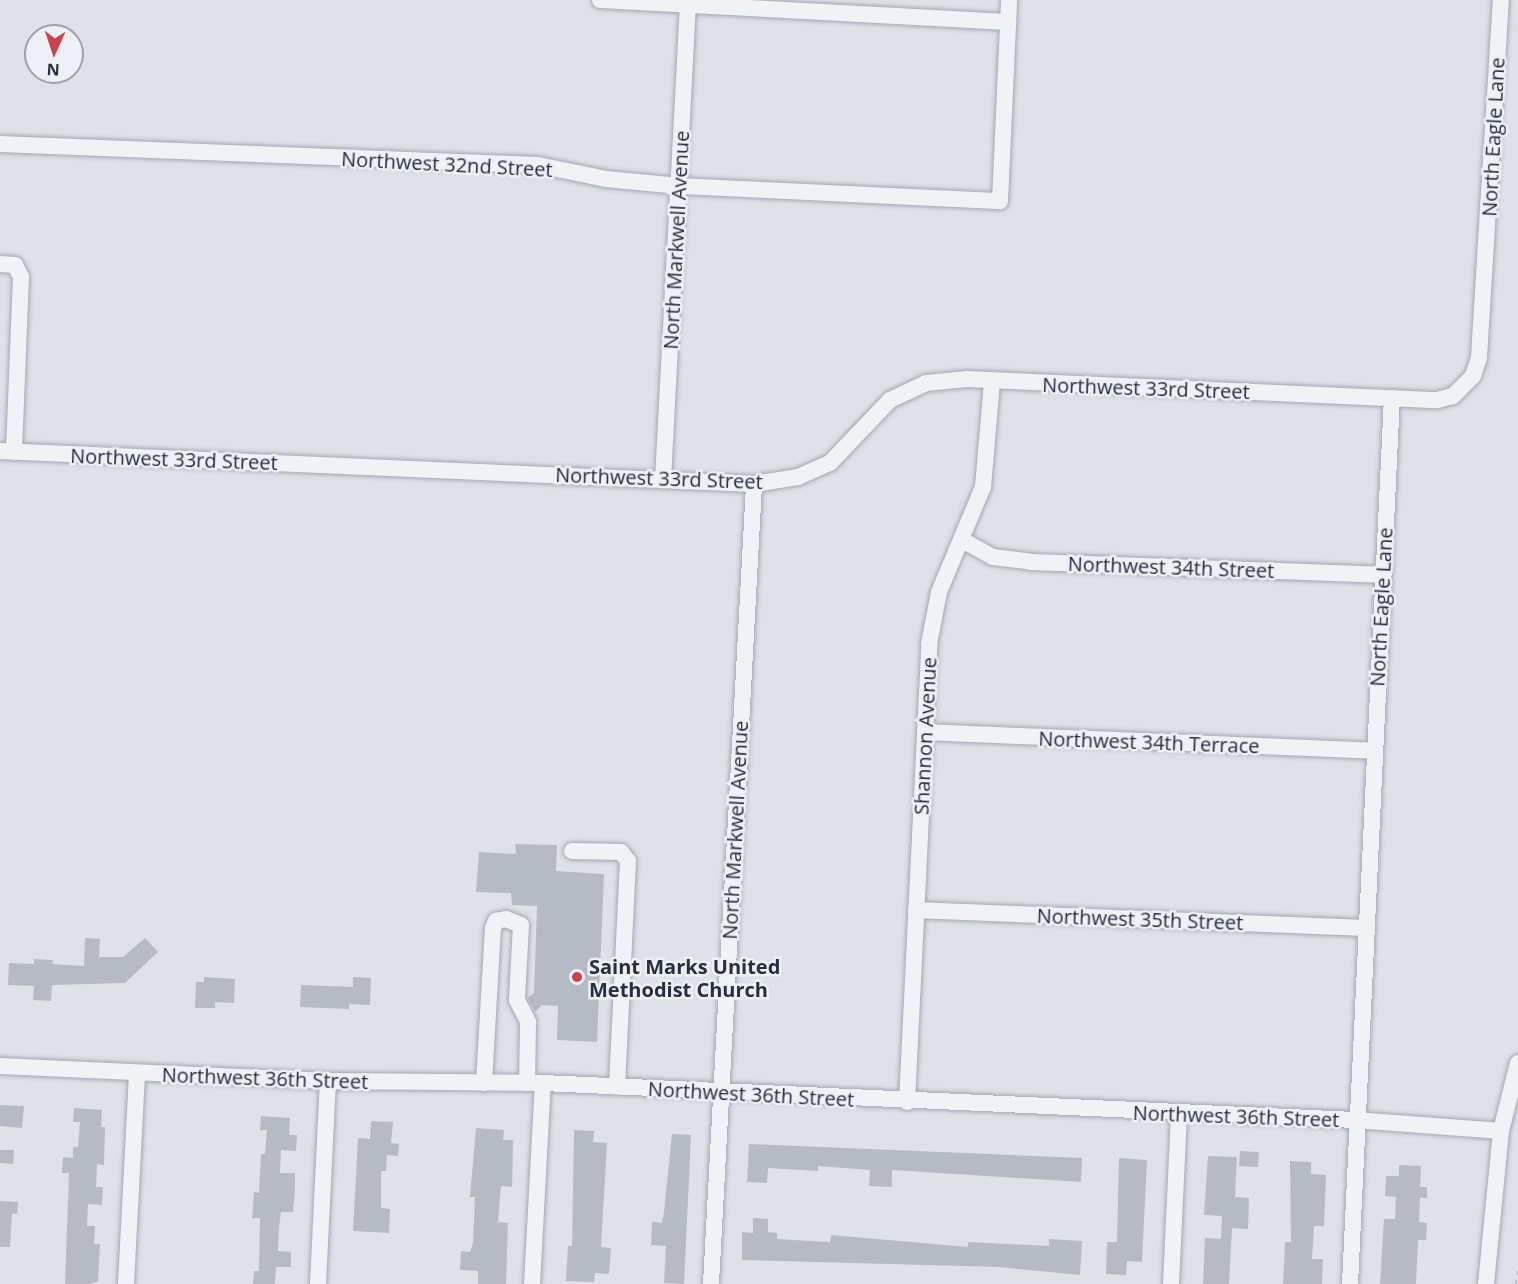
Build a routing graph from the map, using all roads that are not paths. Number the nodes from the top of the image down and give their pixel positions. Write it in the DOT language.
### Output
graph roads {
  1 [pos="600,0"];
  2 [pos="1009,0"];
  3 [pos="1501,0"];
  4 [pos="688,3"];
  5 [pos="1008,22"];
  6 [pos="0,144"];
  7 [pos="680,186"];
  8 [pos="0,264"];
  9 [pos="992,381"];
  10 [pos="1392,398"];
  11 [pos="7,452"];
  12 [pos="663,480"];
  13 [pos="754,484"];
  14 [pos="964,541"];
  15 [pos="1382,574"];
  16 [pos="925,732"];
  17 [pos="1373,752"];
  18 [pos="572,851"];
  19 [pos="916,910"];
  20 [pos="1365,927"];
  21 [pos="1518,1063"];
  22 [pos="0,1066"];
  23 [pos="137,1075"];
  24 [pos="328,1081"];
  25 [pos="484,1083"];
  26 [pos="535,1083"];
  27 [pos="617,1087"];
  28 [pos="721,1092"];
  29 [pos="907,1102"];
  30 [pos="1179,1115"];
  31 [pos="1356,1120"];
  32 [pos="1501,1131"];
  33 [pos="126,1284"];
  34 [pos="318,1284"];
  35 [pos="532,1284"];
  36 [pos="711,1284"];
  37 [pos="1171,1284"];
  38 [pos="1350,1284"];
  39 [pos="1486,1284"];
  1 -- 4 [label="street"];
  2 -- 5 [label="street"];
  3 -- 10 [label="street, North Eagle Lane"];
  4 -- 5 [label="street"];
  4 -- 7 [label="street, North Markwell Avenue"];
  5 -- 7 [label="street, Northwest 32nd Street"];
  6 -- 7 [label="street, Northwest 32nd Street"];
  7 -- 12 [label="street, North Markwell Avenue"];
  8 -- 11 [label="street"];
  9 -- 10 [label="street, Northwest 33rd Street"];
  9 -- 13 [label="street, Northwest 33rd Street"];
  9 -- 14 [label="street, Shannon Avenue"];
  10 -- 15 [label="street, North Eagle Lane"];
  11 -- 12 [label="street, Northwest 33rd Street"];
  12 -- 13 [label="street, Northwest 33rd Street"];
  13 -- 28 [label="street, North Markwell Avenue"];
  14 -- 15 [label="street, Northwest 34th Street"];
  14 -- 16 [label="street, Shannon Avenue"];
  15 -- 17 [label="street, North Eagle Lane"];
  16 -- 17 [label="street, Northwest 34th Terrace"];
  16 -- 19 [label="street, Shannon Avenue"];
  17 -- 20 [label="street, North Eagle Lane"];
  18 -- 27 [label="street"];
  19 -- 20 [label="street, Northwest 35th Street"];
  19 -- 29 [label="street, Shannon Avenue"];
  20 -- 31 [label="street, North Eagle Lane"];
  21 -- 32 [label="street"];
  22 -- 23 [label="street, Northwest 36th Street"];
  23 -- 24 [label="street, Northwest 36th Street"];
  23 -- 33 [label="street"];
  24 -- 25 [label="street, Northwest 36th Street"];
  24 -- 34 [label="street"];
  25 -- 26 [label="street, Northwest 36th Street"];
  25 -- 26 [label="street"];
  26 -- 27 [label="street, Northwest 36th Street"];
  26 -- 35 [label="street"];
  27 -- 28 [label="street, Northwest 36th Street"];
  28 -- 29 [label="street, Northwest 36th Street"];
  28 -- 36 [label="street, North Markwell Avenue"];
  29 -- 30 [label="street, Northwest 36th Street"];
  30 -- 31 [label="street, Northwest 36th Street"];
  30 -- 37 [label="street"];
  31 -- 32 [label="street, Northwest 36th Street"];
  31 -- 38 [label="street, North Eagle Lane"];
  32 -- 39 [label="street"];
}
